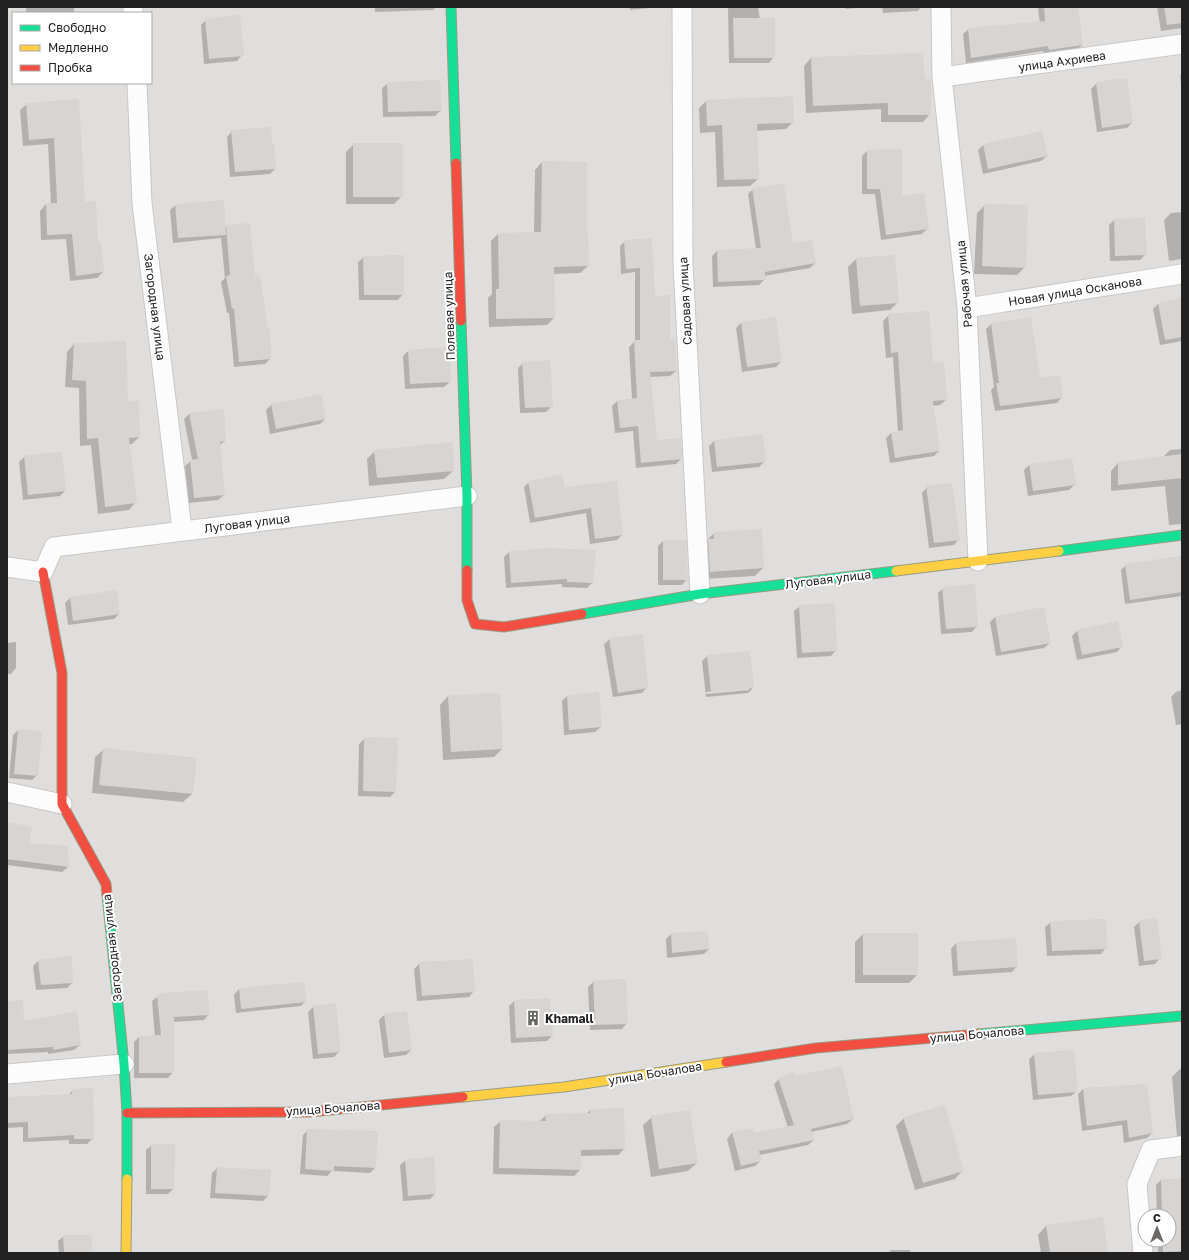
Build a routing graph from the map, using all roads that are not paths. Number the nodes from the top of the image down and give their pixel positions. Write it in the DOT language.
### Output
graph roads {
  1 [pos="451,7"];
  2 [pos="682,7"];
  3 [pos="941,7"];
  4 [pos="1182,44"];
  5 [pos="942,77"];
  6 [pos="137,84"];
  7 [pos="1182,274"];
  8 [pos="967,308"];
  9 [pos="467,496"];
  10 [pos="182,530"];
  11 [pos="1182,535"];
  12 [pos="978,561"];
  13 [pos="7,567"];
  14 [pos="43,572"];
  15 [pos="700,594"];
  16 [pos="475,624"];
  17 [pos="7,792"];
  18 [pos="62,804"];
  19 [pos="1182,1016"];
  20 [pos="124,1064"];
  21 [pos="7,1074"];
  22 [pos="127,1113"];
  23 [pos="1182,1146"];
  24 [pos="126,1253"];
  25 [pos="1143,1253"];
  1 -- 9 [label="street, Полевая улица"];
  2 -- 15 [label="street, Садовая улица"];
  3 -- 5 [label="street, Рабочая улица"];
  4 -- 5 [label="street, улица Ахриева"];
  5 -- 8 [label="street, Рабочая улица"];
  6 -- 10 [label="street, Загородная улица"];
  7 -- 8 [label="street, Новая улица Осканова"];
  8 -- 12 [label="street, Рабочая улица"];
  9 -- 10 [label="street, Луговая улица"];
  9 -- 16 [label="street, Полевая улица"];
  10 -- 14 [label="street, Луговая улица"];
  11 -- 12 [label="street, Луговая улица"];
  12 -- 15 [label="street, Луговая улица"];
  13 -- 14 [label="street"];
  14 -- 18 [label="street, Загородная улица"];
  15 -- 16 [label="street, Луговая улица"];
  17 -- 18 [label="street"];
  18 -- 20 [label="street, Загородная улица"];
  19 -- 22 [label="street, улица Бочалова"];
  20 -- 21 [label="street"];
  20 -- 22 [label="street, Загородная улица"];
  22 -- 24 [label="street, Загородная улица"];
  23 -- 25 [label="street"];
}
